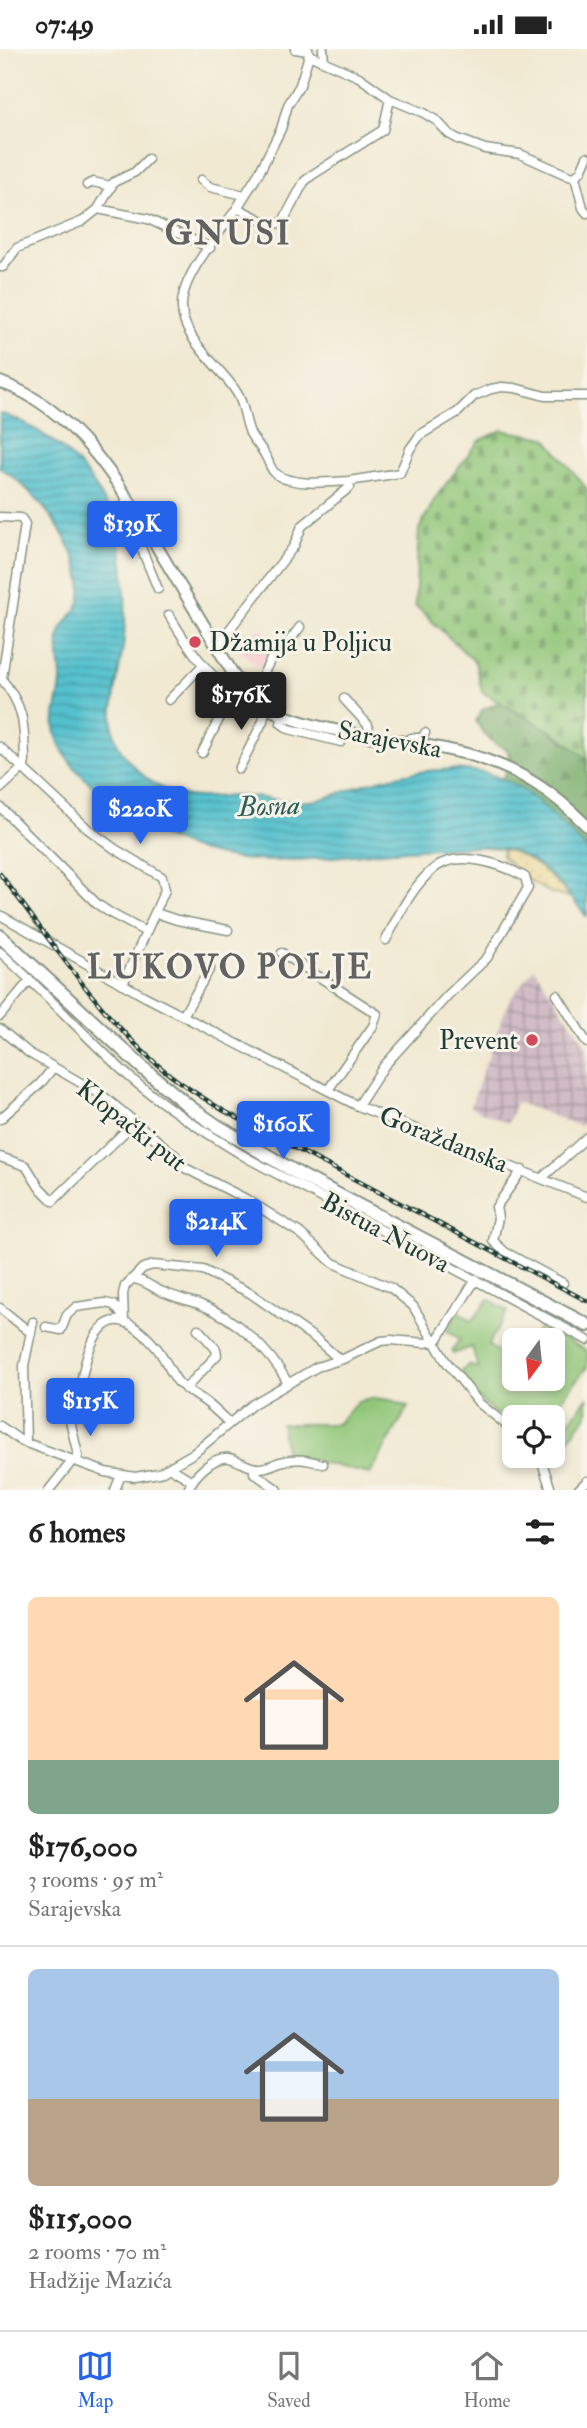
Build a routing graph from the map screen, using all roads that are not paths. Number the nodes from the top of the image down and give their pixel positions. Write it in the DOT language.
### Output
graph roads {
  1 [pos="295,49"];
  2 [pos="323,49"];
  3 [pos="309,52"];
  4 [pos="324,61"];
  5 [pos="390,99"];
  6 [pos="587,157"];
  7 [pos="148,159"];
  8 [pos="575,177"];
  9 [pos="201,180"];
  10 [pos="87,185"];
  11 [pos="111,186"];
  12 [pos="244,195"];
  13 [pos="237,208"];
  14 [pos="98,209"];
  15 [pos="587,213"];
  16 [pos="209,248"];
  17 [pos="1,269"];
  18 [pos="0,382"];
  19 [pos="587,396"];
  20 [pos="349,481"];
  21 [pos="128,498"];
  22 [pos="0,517"];
  23 [pos="158,589"];
  24 [pos="170,615"];
  25 [pos="300,627"];
  26 [pos="216,647"];
  27 [pos="203,665"];
  28 [pos="1,677"];
  29 [pos="246,696"];
  30 [pos="344,699"];
  31 [pos="169,700"];
  32 [pos="266,705"];
  33 [pos="283,715"];
  34 [pos="425,733"];
  35 [pos="370,735"];
  36 [pos="341,741"];
  37 [pos="407,742"];
  38 [pos="0,747"];
  39 [pos="202,753"];
  40 [pos="24,767"];
  41 [pos="239,769"];
  42 [pos="0,789"];
  43 [pos="0,807"];
  44 [pos="587,826"];
  45 [pos="156,912"];
  46 [pos="0,915"];
  47 [pos="228,930"];
  48 [pos="146,932"];
  49 [pos="0,936"];
  50 [pos="386,940"];
  51 [pos="0,952"];
  52 [pos="282,953"];
  53 [pos="210,968"];
  54 [pos="30,980"];
  55 [pos="122,984"];
  56 [pos="557,995"];
  57 [pos="0,1016"];
  58 [pos="183,1016"];
  59 [pos="0,1029"];
  60 [pos="587,1043"];
  61 [pos="53,1068"];
  62 [pos="328,1090"];
  63 [pos="358,1106"];
  64 [pos="0,1119"];
  65 [pos="134,1123"];
  66 [pos="587,1137"];
  67 [pos="0,1157"];
  68 [pos="522,1170"];
  69 [pos="542,1178"];
  70 [pos="587,1197"];
  71 [pos="133,1279"];
  72 [pos="476,1279"];
  73 [pos="563,1283"];
  74 [pos="0,1308"];
  75 [pos="123,1319"];
  76 [pos="33,1322"];
  77 [pos="587,1325"];
  78 [pos="46,1327"];
  79 [pos="198,1329"];
  80 [pos="31,1333"];
  81 [pos="587,1340"];
  82 [pos="434,1342"];
  83 [pos="340,1360"];
  84 [pos="288,1383"];
  85 [pos="186,1389"];
  86 [pos="79,1394"];
  87 [pos="69,1416"];
  88 [pos="502,1421"];
  89 [pos="229,1423"];
  90 [pos="0,1426"];
  91 [pos="26,1442"];
  92 [pos="75,1460"];
  93 [pos="323,1464"];
  94 [pos="171,1468"];
  95 [pos="254,1468"];
  96 [pos="544,1468"];
  97 [pos="121,1475"];
  98 [pos="192,1481"];
  99 [pos="587,1481"];
  100 [pos="49,1490"];
  101 [pos="115,1490"];
  102 [pos="188,1490"];
  103 [pos="278,1490"];
  104 [pos="551,1490"];
  105 [pos="578,1490"];
  1 -- 3 [label="street"];
  2 -- 4 [label="street"];
  3 -- 4 [label="street"];
  3 -- 12 [label="street"];
  4 -- 5 [label="street"];
  5 -- 8 [label="street"];
  5 -- 13 [label="street"];
  6 -- 8 [label="street"];
  7 -- 11 [label="street"];
  8 -- 15 [label="street"];
  9 -- 12 [label="street"];
  10 -- 11 [label="street"];
  11 -- 14 [label="street"];
  12 -- 13 [label="street"];
  13 -- 16 [label="street"];
  14 -- 16 [label="street"];
  14 -- 17 [label="street"];
  16 -- 20 [label="street"];
  18 -- 21 [label="main road, Sarajevska"];
  19 -- 20 [label="street"];
  20 -- 26 [label="street"];
  21 -- 23 [label="street"];
  21 -- 26 [label="main road, Sarajevska"];
  22 -- 28 [label="street"];
  24 -- 27 [label="street"];
  25 -- 29 [label="street"];
  26 -- 29 [label="main road, Sarajevska"];
  27 -- 29 [label="street"];
  27 -- 31 [label="street"];
  28 -- 40 [label="street"];
  29 -- 32 [label="main road, Sarajevska"];
  29 -- 39 [label="street"];
  30 -- 35 [label="street"];
  32 -- 33 [label="main road, Sarajevska"];
  32 -- 41 [label="street"];
  33 -- 35 [label="main road, Sarajevska"];
  33 -- 36 [label="street"];
  34 -- 37 [label="street"];
  35 -- 37 [label="main road, Sarajevska"];
  37 -- 44 [label="main road, Sarajevska"];
  38 -- 40 [label="street"];
  40 -- 42 [label="street"];
  40 -- 45 [label="street"];
  43 -- 48 [label="street"];
  45 -- 47 [label="street"];
  45 -- 48 [label="street"];
  46 -- 55 [label="street, Goraždanska"];
  48 -- 55 [label="street"];
  49 -- 77 [label="highway"];
  50 -- 63 [label="street"];
  51 -- 54 [label="street, Bistua Nuova"];
  52 -- 62 [label="street"];
  53 -- 58 [label="street"];
  54 -- 57 [label="street"];
  54 -- 72 [label="street, Bistua Nuova"];
  55 -- 58 [label="street, Goraždanska"];
  56 -- 60 [label="street"];
  58 -- 62 [label="street, Goraždanska"];
  59 -- 61 [label="street, Klopački put"];
  61 -- 64 [label="street"];
  61 -- 65 [label="street, Klopački put"];
  62 -- 63 [label="street, Goraždanska"];
  63 -- 68 [label="street, Goraždanska"];
  65 -- 67 [label="street"];
  65 -- 82 [label="street, Klopački put"];
  66 -- 69 [label="street, Goraždanska"];
  68 -- 69 [label="street, Goraždanska"];
  68 -- 73 [label="street, Goraždanska"];
  69 -- 70 [label="street, Goraždanska"];
  71 -- 75 [label="street"];
  71 -- 83 [label="street"];
  71 -- 84 [label="street"];
  72 -- 81 [label="street, Bistua Nuova"];
  72 -- 82 [label="street"];
  74 -- 80 [label="street"];
  75 -- 78 [label="street"];
  75 -- 85 [label="street"];
  75 -- 86 [label="street"];
  76 -- 80 [label="street"];
  79 -- 85 [label="street"];
  80 -- 91 [label="street"];
  82 -- 83 [label="street"];
  82 -- 88 [label="street, Klopački put"];
  83 -- 84 [label="street"];
  84 -- 89 [label="street"];
  85 -- 89 [label="street"];
  87 -- 92 [label="street"];
  89 -- 94 [label="street"];
  90 -- 91 [label="street"];
  91 -- 92 [label="street"];
  92 -- 97 [label="street"];
  92 -- 100 [label="street"];
  93 -- 95 [label="street"];
  94 -- 97 [label="street"];
  94 -- 98 [label="street"];
  95 -- 98 [label="street"];
  95 -- 103 [label="street"];
  96 -- 104 [label="street"];
  97 -- 101 [label="street"];
  98 -- 102 [label="street"];
  99 -- 105 [label="street"];
}
